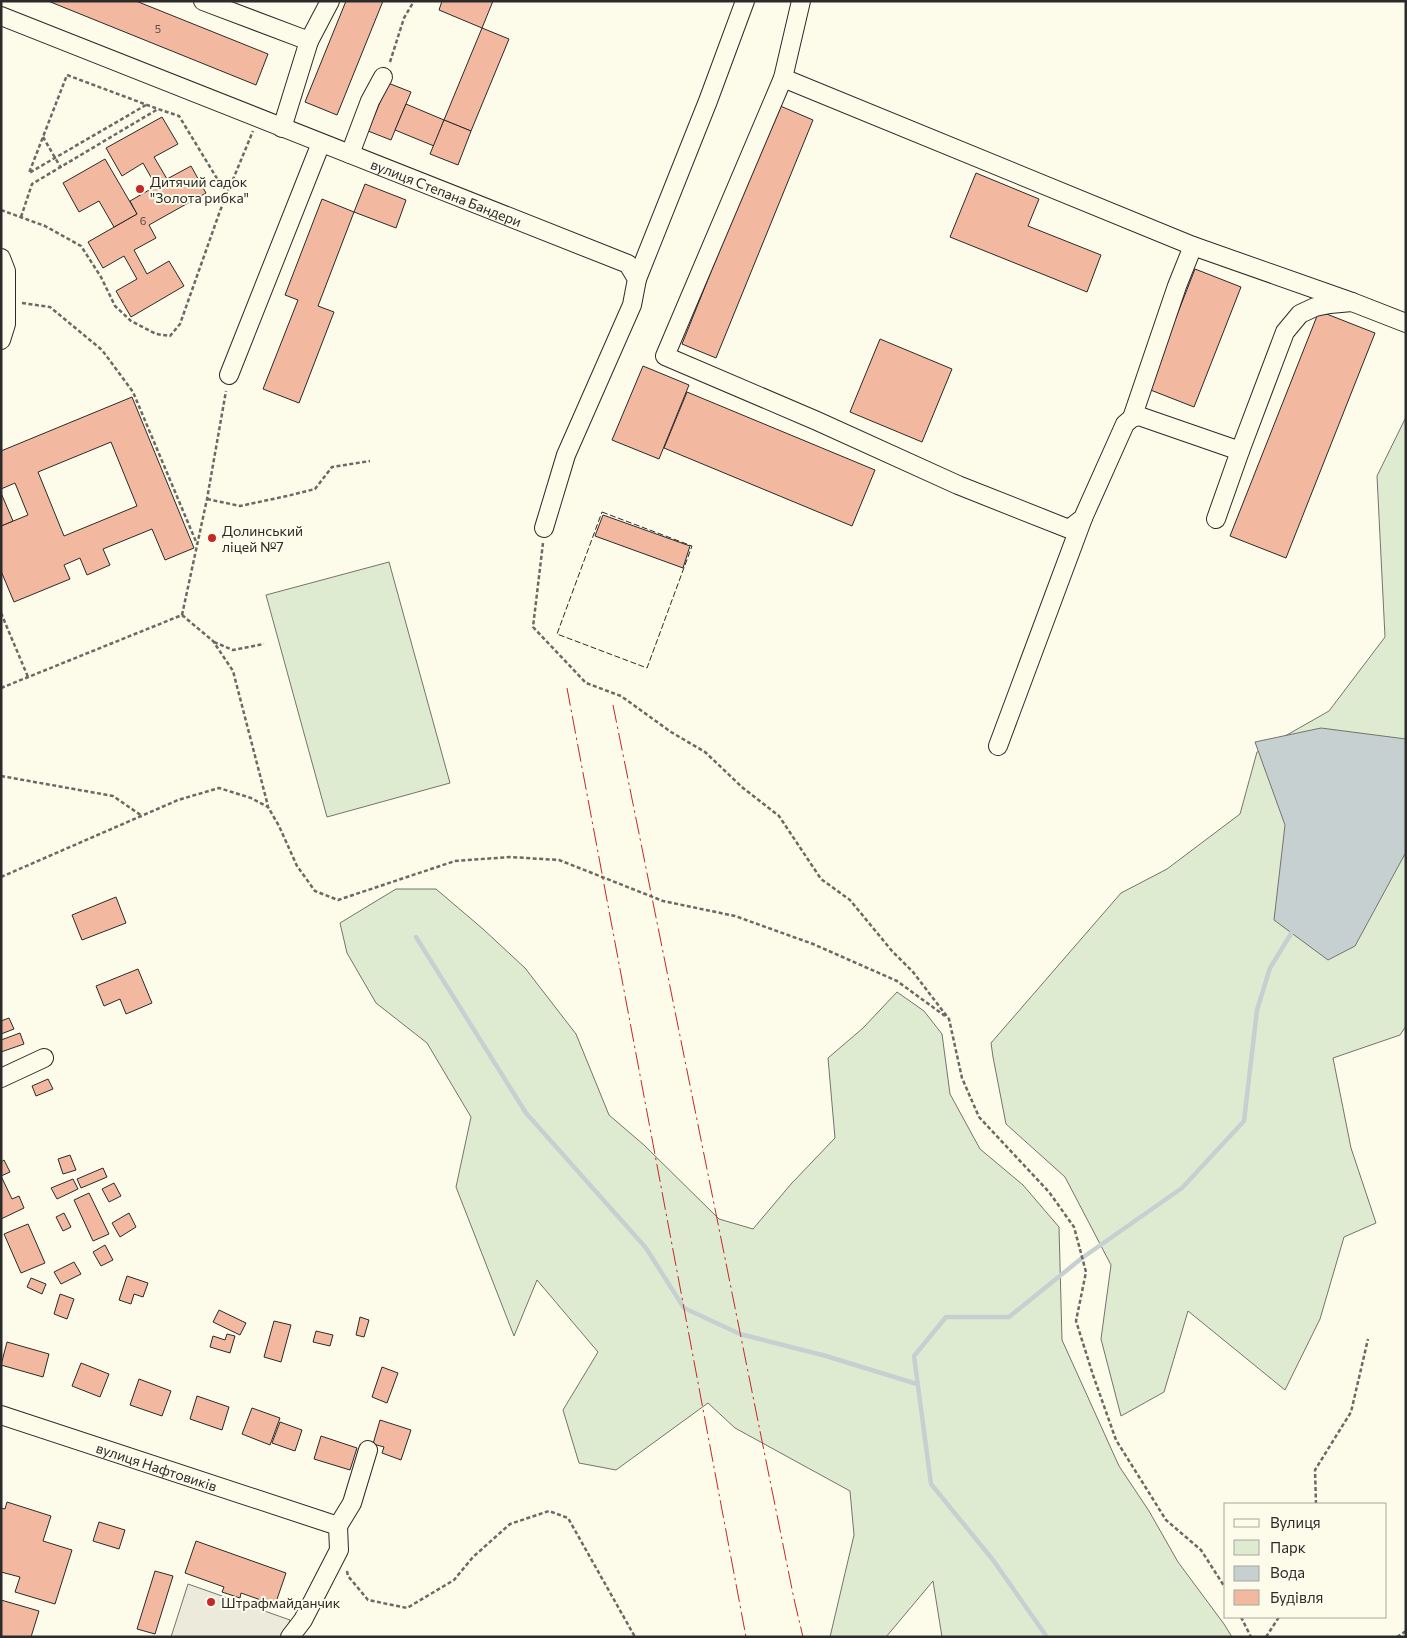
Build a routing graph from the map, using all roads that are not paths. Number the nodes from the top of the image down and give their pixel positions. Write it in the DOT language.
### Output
graph roads {
  1 [pos="330,1"];
  2 [pos="745,1"];
  3 [pos="801,1"];
  4 [pos="210,3"];
  5 [pos="1,16"];
  6 [pos="309,41"];
  7 [pos="383,77"];
  8 [pos="783,78"];
  9 [pos="282,128"];
  10 [pos="321,143"];
  11 [pos="350,154"];
  12 [pos="1193,246"];
  13 [pos="1,258"];
  14 [pos="637,279"];
  15 [pos="1352,302"];
  16 [pos="1406,323"];
  17 [pos="1,340"];
  18 [pos="229,374"];
  19 [pos="1132,418"];
  20 [pos="1240,451"];
  21 [pos="1083,518"];
  22 [pos="1216,519"];
  23 [pos="544,528"];
  24 [pos="998,746"];
  25 [pos="44,1058"];
  26 [pos="1,1078"];
  27 [pos="1,1415"];
  28 [pos="368,1450"];
  29 [pos="338,1526"];
  30 [pos="290,1637"];
  1 -- 6 [label="street"];
  2 -- 14 [label="street"];
  3 -- 8 [label="street"];
  4 -- 6 [label="street"];
  5 -- 9 [label="street, вулиця Степана Бандери"];
  6 -- 9 [label="street"];
  7 -- 11 [label="street"];
  8 -- 12 [label="street"];
  8 -- 21 [label="street"];
  9 -- 10 [label="street, вулиця Степана Бандери"];
  10 -- 11 [label="street, вулиця Степана Бандери"];
  10 -- 18 [label="street"];
  11 -- 14 [label="street, вулиця Степана Бандери"];
  12 -- 15 [label="street"];
  12 -- 19 [label="street"];
  13 -- 17 [label="street"];
  14 -- 23 [label="street"];
  15 -- 16 [label="street"];
  15 -- 20 [label="street"];
  19 -- 20 [label="street"];
  19 -- 21 [label="street"];
  20 -- 22 [label="street"];
  21 -- 24 [label="street"];
  25 -- 26 [label="street"];
  27 -- 29 [label="street, вулиця Нафтовиків"];
  28 -- 29 [label="street"];
  29 -- 30 [label="street"];
}
